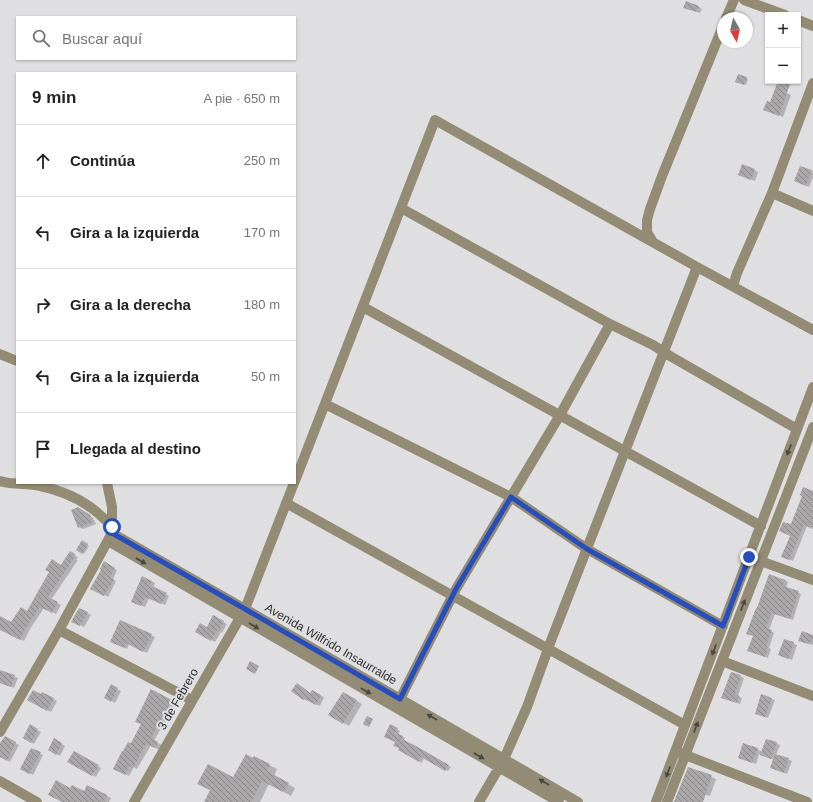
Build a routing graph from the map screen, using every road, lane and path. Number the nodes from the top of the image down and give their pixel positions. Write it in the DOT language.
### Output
graph roads {
  1 [pos="734,0"];
  2 [pos="744,0"];
  3 [pos="729,12"];
  4 [pos="777,12"];
  5 [pos="801,21"];
  6 [pos="813,26"];
  7 [pos="717,41"];
  8 [pos="813,83"];
  9 [pos="772,193"];
  10 [pos="401,208"];
  11 [pos="813,211"];
  12 [pos="653,242"];
  13 [pos="696,267"];
  14 [pos="733,286"];
  15 [pos="363,307"];
  16 [pos="610,324"];
  17 [pos="813,330"];
  18 [pos="663,352"];
  19 [pos="0,354"];
  20 [pos="16,361"];
  21 [pos="813,387"];
  22 [pos="325,404"];
  23 [pos="560,415"];
  24 [pos="813,427"];
  25 [pos="797,429"];
  26 [pos="625,451"];
  27 [pos="296,479"];
  28 [pos="0,482"];
  29 [pos="16,484"];
  30 [pos="20,484"];
  31 [pos="107,484"];
  32 [pos="294,484"];
  33 [pos="511,497"];
  34 [pos="286,503"];
  35 [pos="760,526"];
  36 [pos="111,534"];
  37 [pos="587,549"];
  38 [pos="749,557"];
  39 [pos="761,561"];
  40 [pos="813,580"];
  41 [pos="452,596"];
  42 [pos="245,609"];
  43 [pos="240,618"];
  44 [pos="723,626"];
  45 [pos="59,630"];
  46 [pos="548,649"];
  47 [pos="722,660"];
  48 [pos="813,696"];
  49 [pos="400,699"];
  50 [pos="192,700"];
  51 [pos="685,725"];
  52 [pos="0,732"];
  53 [pos="676,751"];
  54 [pos="685,756"];
  55 [pos="501,763"];
  56 [pos="0,781"];
  57 [pos="37,802"];
  58 [pos="134,802"];
  59 [pos="479,802"];
  60 [pos="559,802"];
  61 [pos="578,802"];
  62 [pos="656,802"];
  63 [pos="667,802"];
  64 [pos="807,802"];
  1 -- 3 [label="street"];
  2 -- 4 [label="street"];
  5 -- 6 [label="street"];
  7 -- 12 [label="street"];
  8 -- 9 [label="street"];
  9 -- 11 [label="street"];
  9 -- 14 [label="street"];
  10 -- 12 [label="street, 3 de Febrero"];
  10 -- 15 [label="street, 3 de Febrero"];
  10 -- 16 [label="street"];
  12 -- 13 [label="street"];
  13 -- 14 [label="street"];
  13 -- 18 [label="street"];
  14 -- 17 [label="street"];
  15 -- 22 [label="street, 3 de Febrero"];
  15 -- 23 [label="street"];
  16 -- 18 [label="street"];
  16 -- 23 [label="street"];
  18 -- 25 [label="street"];
  18 -- 26 [label="street"];
  19 -- 20 [label="street"];
  21 -- 25 [label="street"];
  22 -- 27 [label="street, 3 de Febrero"];
  22 -- 33 [label="street"];
  23 -- 26 [label="street"];
  23 -- 33 [label="street"];
  24 -- 39 [label="street"];
  25 -- 35 [label="street, one-way"];
  26 -- 35 [label="street"];
  26 -- 37 [label="street"];
  28 -- 29 [label="street"];
  30 -- 36 [label="street"];
  31 -- 36 [label="street"];
  32 -- 34 [label="street, 3 de Febrero"];
  33 -- 37 [label="street"];
  33 -- 41 [label="street"];
  34 -- 41 [label="street"];
  34 -- 42 [label="street, 3 de Febrero"];
  35 -- 38 [label="street"];
  36 -- 42 [label="street, Avenida Wilfrido Insaurralde"];
  36 -- 43 [label="street, Avenida Wilfrido Insaurralde, one-way"];
  36 -- 45 [label="street"];
  37 -- 44 [label="street"];
  37 -- 46 [label="street"];
  38 -- 39 [label="street"];
  38 -- 44 [label="street"];
  39 -- 40 [label="street"];
  47 -- 39 [label="street, one-way"];
  41 -- 46 [label="street"];
  41 -- 49 [label="street"];
  42 -- 43 [label="street, 3 de Febrero"];
  42 -- 49 [label="street, Avenida Wilfrido Insaurralde"];
  43 -- 50 [label="street, 3 de Febrero"];
  43 -- 55 [label="street, Avenida Wilfrido Insaurralde, one-way"];
  44 -- 51 [label="street, one-way"];
  45 -- 50 [label="street"];
  45 -- 52 [label="street"];
  46 -- 51 [label="street"];
  46 -- 55 [label="street"];
  47 -- 48 [label="street"];
  54 -- 47 [label="street, one-way"];
  55 -- 49 [label="street, Avenida Wilfrido Insaurralde, one-way"];
  50 -- 58 [label="street, 3 de Febrero"];
  51 -- 53 [label="street"];
  53 -- 54 [label="street"];
  53 -- 62 [label="street, one-way"];
  54 -- 63 [label="street"];
  54 -- 64 [label="street"];
  55 -- 59 [label="street"];
  55 -- 60 [label="street, Avenida Wilfrido Insaurralde"];
  61 -- 55 [label="street, Avenida Wilfrido Insaurralde, one-way"];
  56 -- 57 [label="street"];
}
